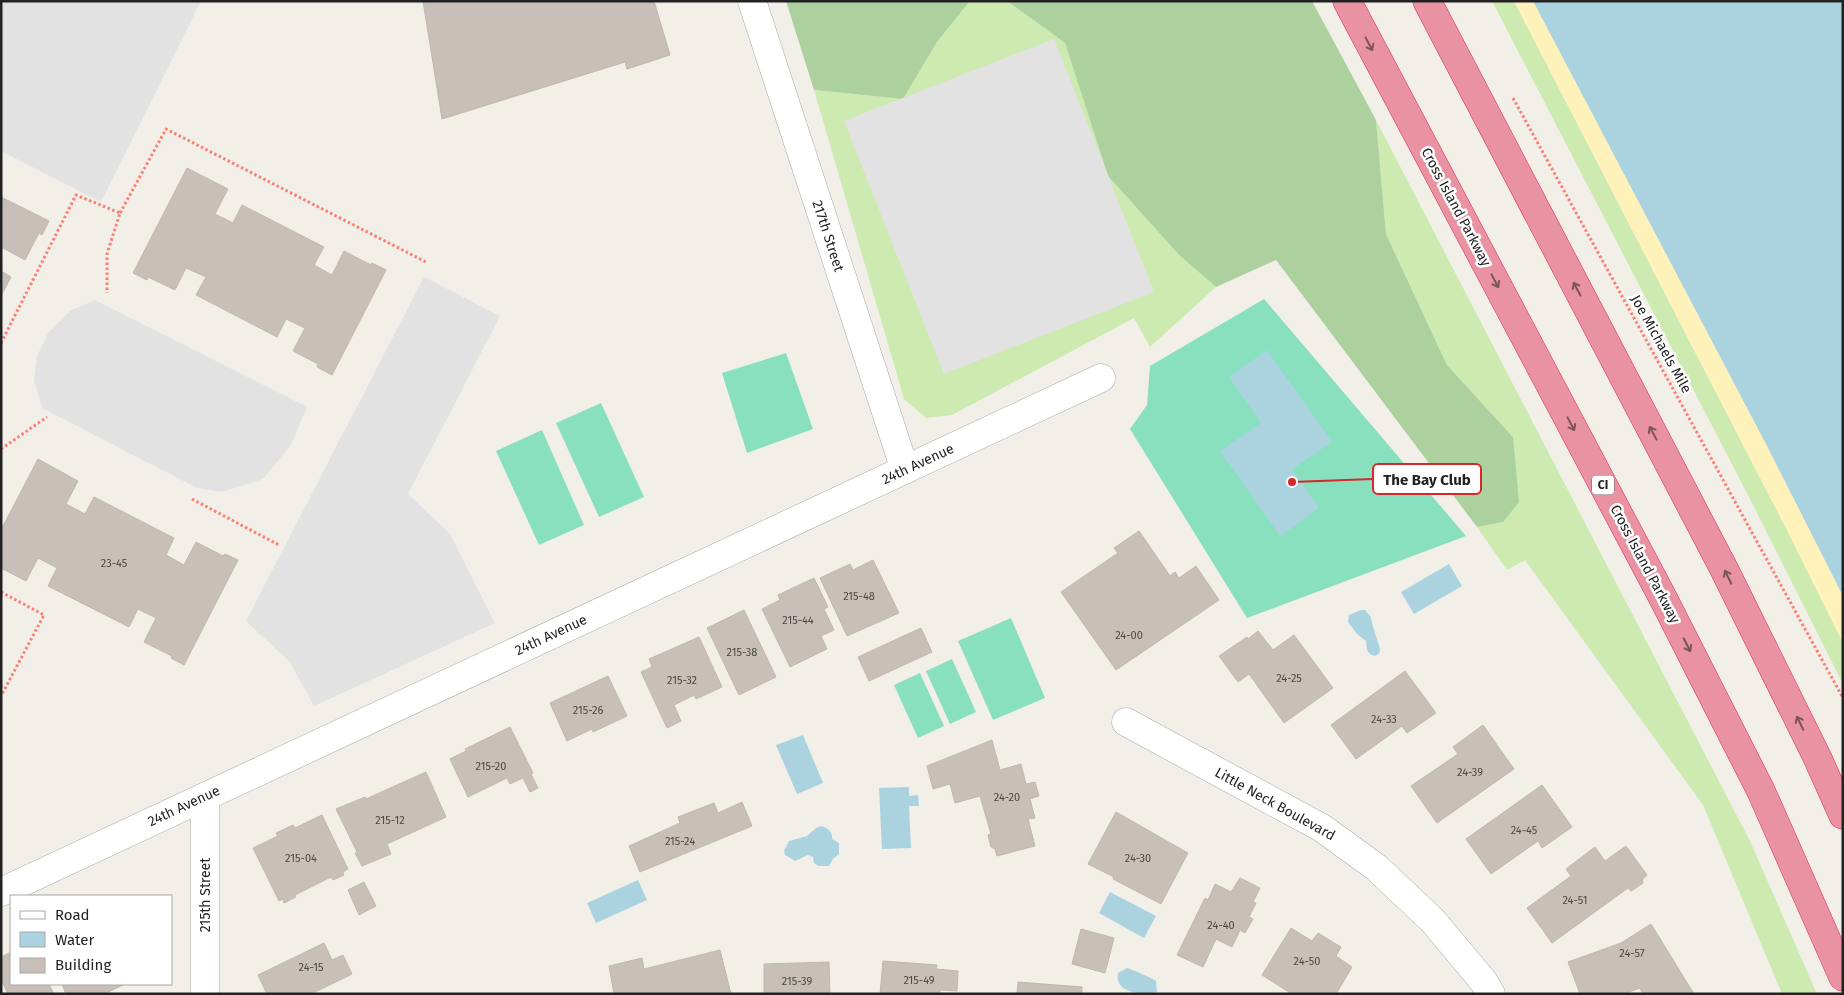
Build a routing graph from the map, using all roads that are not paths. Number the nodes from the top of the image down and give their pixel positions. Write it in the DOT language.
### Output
graph roads {
  1 [pos="752,1"];
  2 [pos="1347,1"];
  3 [pos="1427,1"];
  4 [pos="1102,378"];
  5 [pos="905,470"];
  6 [pos="1126,722"];
  7 [pos="1818,760"];
  8 [pos="1843,785"];
  9 [pos="205,797"];
  10 [pos="1843,814"];
  11 [pos="1,892"];
  12 [pos="1843,977"];
  13 [pos="205,994"];
  14 [pos="1491,994"];
  1 -- 5 [label="street, 217th Street"];
  2 -- 12 [label="highway, Cross Island Parkway / CI, one-way"];
  7 -- 3 [label="highway, one-way"];
  4 -- 5 [label="street, 24th Avenue"];
  5 -- 9 [label="street, 24th Avenue"];
  6 -- 14 [label="street, Little Neck Boulevard"];
  7 -- 8 [label="highway"];
  7 -- 10 [label="highway"];
  9 -- 11 [label="street, 24th Avenue"];
  9 -- 13 [label="street, 215th Street"];
}
